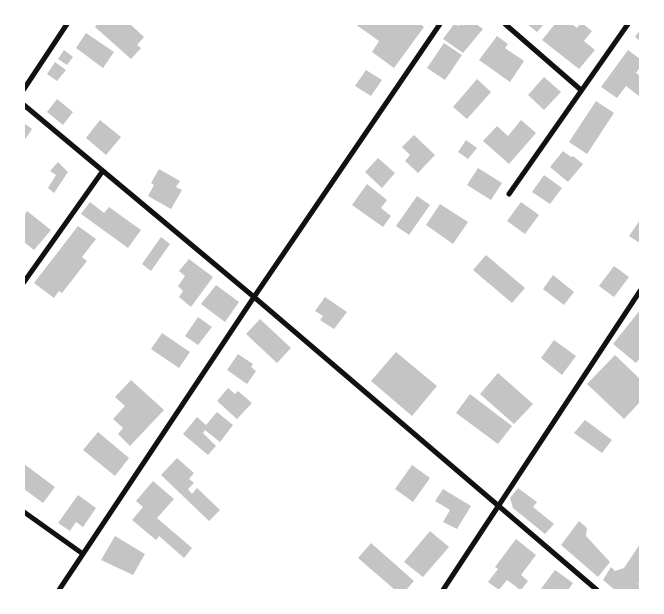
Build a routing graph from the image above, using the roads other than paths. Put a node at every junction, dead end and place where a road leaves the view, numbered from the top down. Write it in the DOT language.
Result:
graph roads {
  1 [pos="67,24"];
  2 [pos="440,24"];
  3 [pos="505,24"];
  4 [pos="628,24"];
  5 [pos="24,89"];
  6 [pos="581,90"];
  7 [pos="24,106"];
  8 [pos="102,172"];
  9 [pos="510,194"];
  10 [pos="24,282"];
  11 [pos="640,291"];
  12 [pos="254,298"];
  13 [pos="499,507"];
  14 [pos="24,512"];
  15 [pos="83,554"];
  16 [pos="59,590"];
  17 [pos="443,590"];
  18 [pos="597,590"];
  1 -- 5 [label="street"];
  2 -- 12 [label="street"];
  3 -- 6 [label="street"];
  4 -- 6 [label="street"];
  6 -- 9 [label="street"];
  7 -- 8 [label="street"];
  8 -- 10 [label="street"];
  8 -- 12 [label="street"];
  11 -- 13 [label="street"];
  12 -- 13 [label="street"];
  12 -- 15 [label="street"];
  13 -- 17 [label="street"];
  13 -- 18 [label="street"];
  14 -- 15 [label="street"];
  15 -- 16 [label="street"];
}
